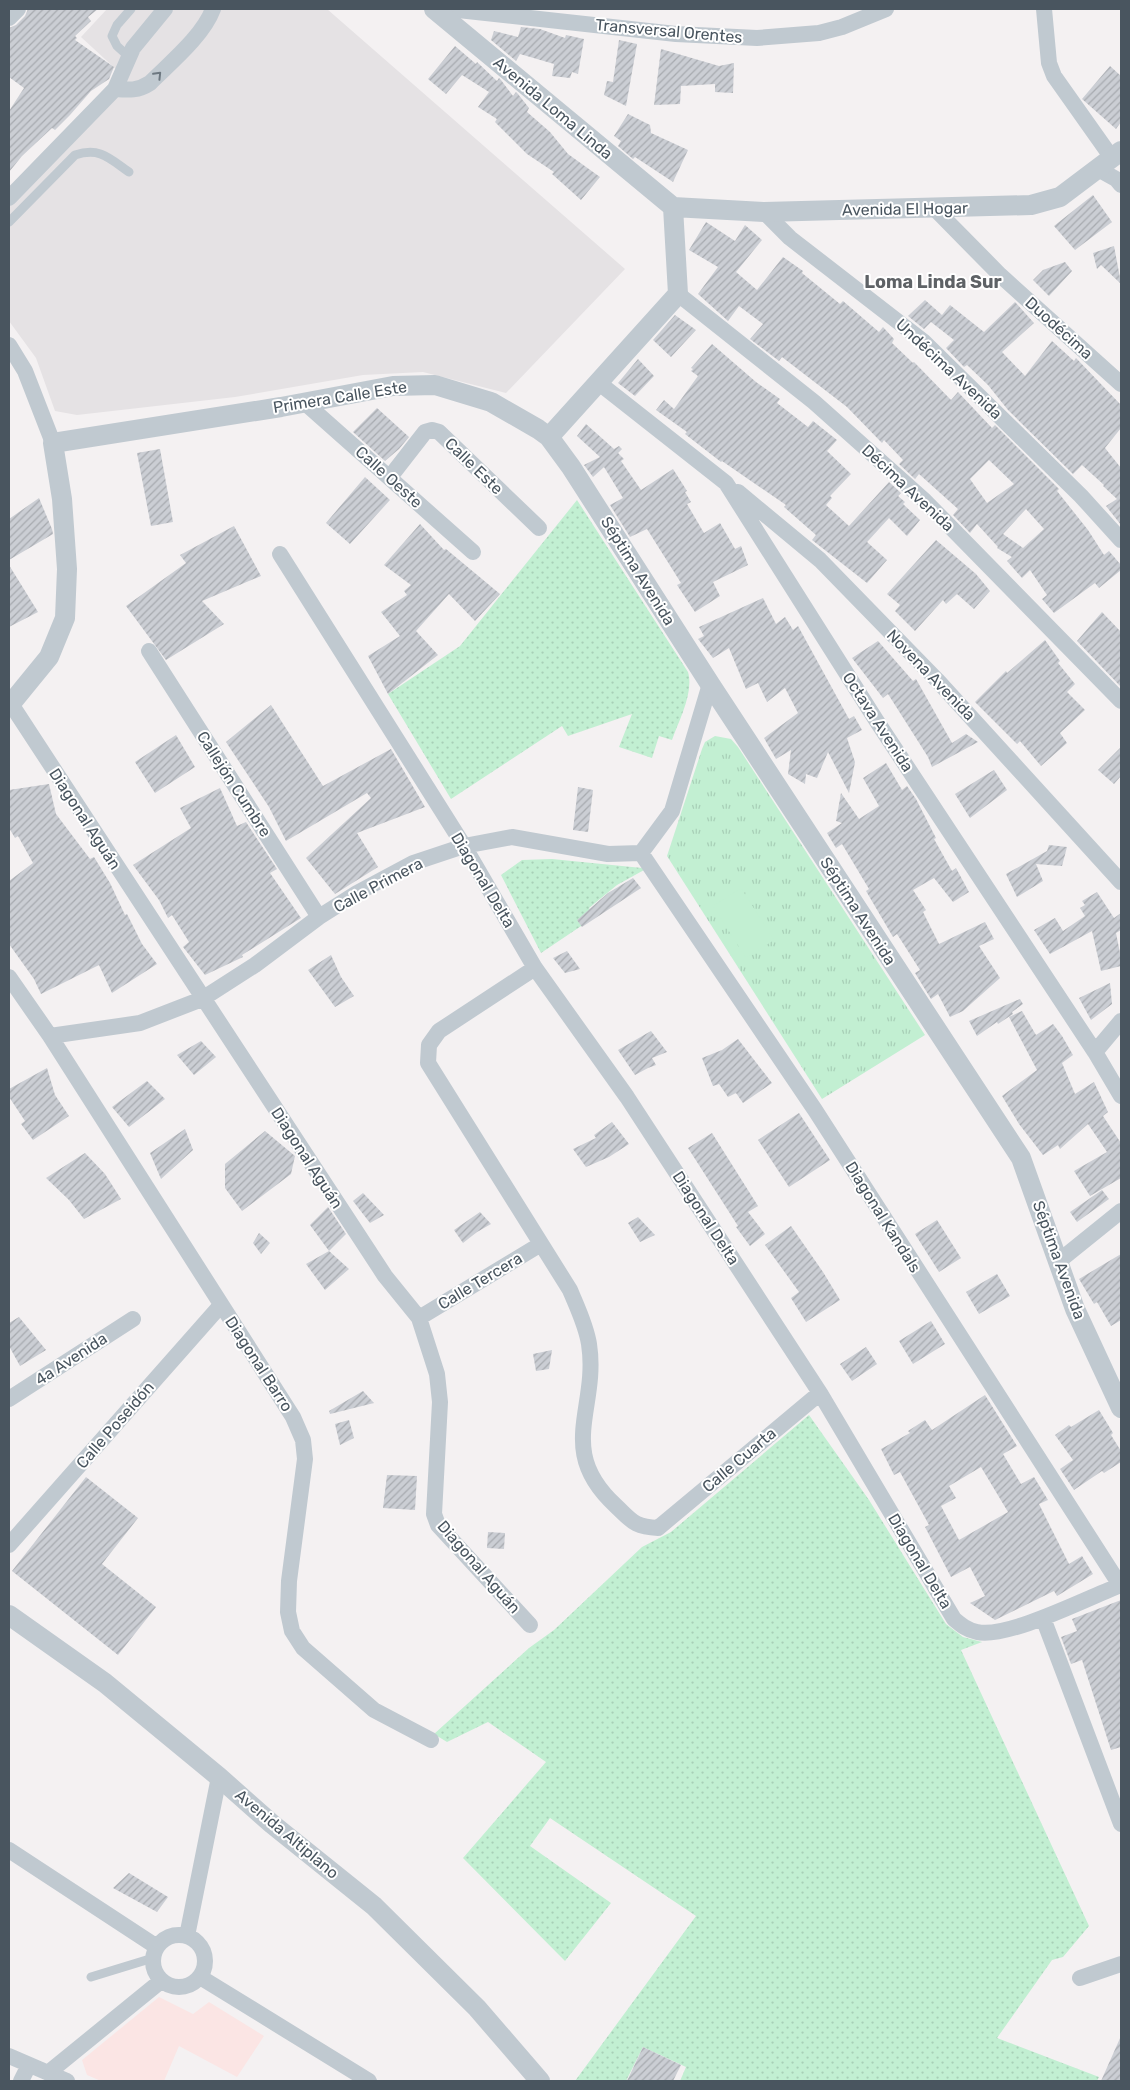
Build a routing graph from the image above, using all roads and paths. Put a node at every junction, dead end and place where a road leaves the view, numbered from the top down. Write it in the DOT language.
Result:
graph roads {
  1 [pos="18,9"];
  2 [pos="130,9"];
  3 [pos="165,9"];
  4 [pos="213,9"];
  5 [pos="434,9"];
  6 [pos="449,9"];
  7 [pos="886,9"];
  8 [pos="1044,9"];
  9 [pos="9,18"];
  10 [pos="128,56"];
  11 [pos="115,89"];
  12 [pos="1111,159"];
  13 [pos="129,172"];
  14 [pos="1121,185"];
  15 [pos="9,198"];
  16 [pos="673,208"];
  17 [pos="934,208"];
  18 [pos="764,212"];
  19 [pos="9,222"];
  20 [pos="678,294"];
  21 [pos="9,344"];
  22 [pos="598,383"];
  23 [pos="1121,384"];
  24 [pos="304,402"];
  25 [pos="549,437"];
  26 [pos="53,443"];
  27 [pos="390,477"];
  28 [pos="726,482"];
  29 [pos="539,528"];
  30 [pos="1121,540"];
  31 [pos="473,552"];
  32 [pos="280,554"];
  33 [pos="149,651"];
  34 [pos="710,684"];
  35 [pos="1121,702"];
  36 [pos="10,705"];
  37 [pos="464,846"];
  38 [pos="641,853"];
  39 [pos="1121,882"];
  40 [pos="319,917"];
  41 [pos="535,968"];
  42 [pos="9,977"];
  43 [pos="202,1000"];
  44 [pos="1121,1021"];
  45 [pos="50,1036"];
  46 [pos="1094,1052"];
  47 [pos="1121,1096"];
  48 [pos="1121,1211"];
  49 [pos="541,1244"];
  50 [pos="1059,1262"];
  51 [pos="221,1305"];
  52 [pos="419,1318"];
  53 [pos="132,1319"];
  54 [pos="820,1392"];
  55 [pos="9,1399"];
  56 [pos="1121,1408"];
  57 [pos="9,1545"];
  58 [pos="1121,1585"];
  59 [pos="9,1615"];
  60 [pos="1042,1618"];
  61 [pos="530,1625"];
  62 [pos="431,1740"];
  63 [pos="219,1777"];
  64 [pos="1121,1824"];
  65 [pos="9,1850"];
  66 [pos="187,1936"];
  67 [pos="155,1953"];
  68 [pos="1121,1964"];
  69 [pos="91,1976"];
  70 [pos="200,1977"];
  71 [pos="1080,1978"];
  72 [pos="161,1981"];
  73 [pos="9,2056"];
  74 [pos="30,2066"];
  75 [pos="48,2074"];
  76 [pos="21,2081"];
  77 [pos="67,2081"];
  78 [pos="370,2081"];
  79 [pos="540,2081"];
  1 -- 9 [label="street"];
  2 -- 10 [label="lane"];
  3 -- 10 [label="street"];
  11 -- 4 [label="street, one-way"];
  5 -- 16 [label="street, Avenida Loma Linda"];
  6 -- 7 [label="street, Transversal Orentes"];
  8 -- 12 [label="street"];
  10 -- 11 [label="street"];
  11 -- 15 [label="street"];
  12 -- 14 [label="street"];
  12 -- 17 [label="street, Avenida El Hogar"];
  13 -- 19 [label="lane"];
  16 -- 18 [label="street, Avenida El Hogar"];
  16 -- 20 [label="street"];
  17 -- 18 [label="street, Avenida El Hogar"];
  17 -- 23 [label="street, Duodécima"];
  18 -- 30 [label="street, Undécima Avenida"];
  20 -- 22 [label="street"];
  20 -- 35 [label="street, Décima Avenida"];
  21 -- 26 [label="street"];
  22 -- 25 [label="street"];
  22 -- 28 [label="street, Octava Avenida"];
  24 -- 25 [label="street, Primera Calle Este"];
  24 -- 26 [label="street, Primera Calle Este"];
  24 -- 27 [label="street, Calle Oeste"];
  25 -- 34 [label="street, Séptima Avenida"];
  26 -- 36 [label="street"];
  27 -- 29 [label="street, Calle Este"];
  27 -- 31 [label="street, Calle Oeste"];
  28 -- 39 [label="street, Novena Avenida"];
  28 -- 46 [label="street, Octava Avenida"];
  32 -- 37 [label="street, Diagonal Delta"];
  33 -- 40 [label="street, Callejón Cumbre"];
  34 -- 38 [label="street"];
  34 -- 50 [label="street, Séptima Avenida"];
  36 -- 43 [label="street, Diagonal Aguán"];
  37 -- 38 [label="street, Calle Primera"];
  37 -- 40 [label="street, Calle Primera"];
  37 -- 41 [label="street, Diagonal Delta"];
  38 -- 58 [label="street, Diagonal Kandals"];
  40 -- 43 [label="street, Calle Primera"];
  41 -- 49 [label="street"];
  41 -- 54 [label="street, Diagonal Delta"];
  42 -- 45 [label="street, Diagonal Barro"];
  43 -- 45 [label="street, Calle Primera"];
  43 -- 52 [label="street, Diagonal Aguán"];
  44 -- 46 [label="street"];
  45 -- 51 [label="street, Diagonal Barro"];
  46 -- 47 [label="street, Octava Avenida"];
  48 -- 50 [label="street"];
  49 -- 52 [label="street, Calle Tercera"];
  49 -- 54 [label="street, Calle Cuarta"];
  50 -- 56 [label="street, Séptima Avenida"];
  51 -- 57 [label="street, Calle Poseidón"];
  51 -- 62 [label="street, Diagonal Barro"];
  52 -- 61 [label="street, Diagonal Aguán"];
  53 -- 55 [label="street, 4a Avenida"];
  54 -- 60 [label="street, Diagonal Delta"];
  58 -- 60 [label="street, Diagonal Delta"];
  59 -- 63 [label="street, Avenida Altiplano"];
  60 -- 64 [label="street"];
  63 -- 66 [label="street"];
  63 -- 79 [label="street, Avenida Altiplano"];
  65 -- 67 [label="street"];
  66 -- 67 [label="street"];
  66 -- 70 [label="street"];
  67 -- 69 [label="lane"];
  67 -- 72 [label="street"];
  68 -- 71 [label="street"];
  70 -- 72 [label="street"];
  70 -- 78 [label="street"];
  72 -- 75 [label="street"];
  73 -- 74 [label="street"];
  74 -- 75 [label="street"];
  74 -- 76 [label="street"];
  75 -- 77 [label="street"];
}
